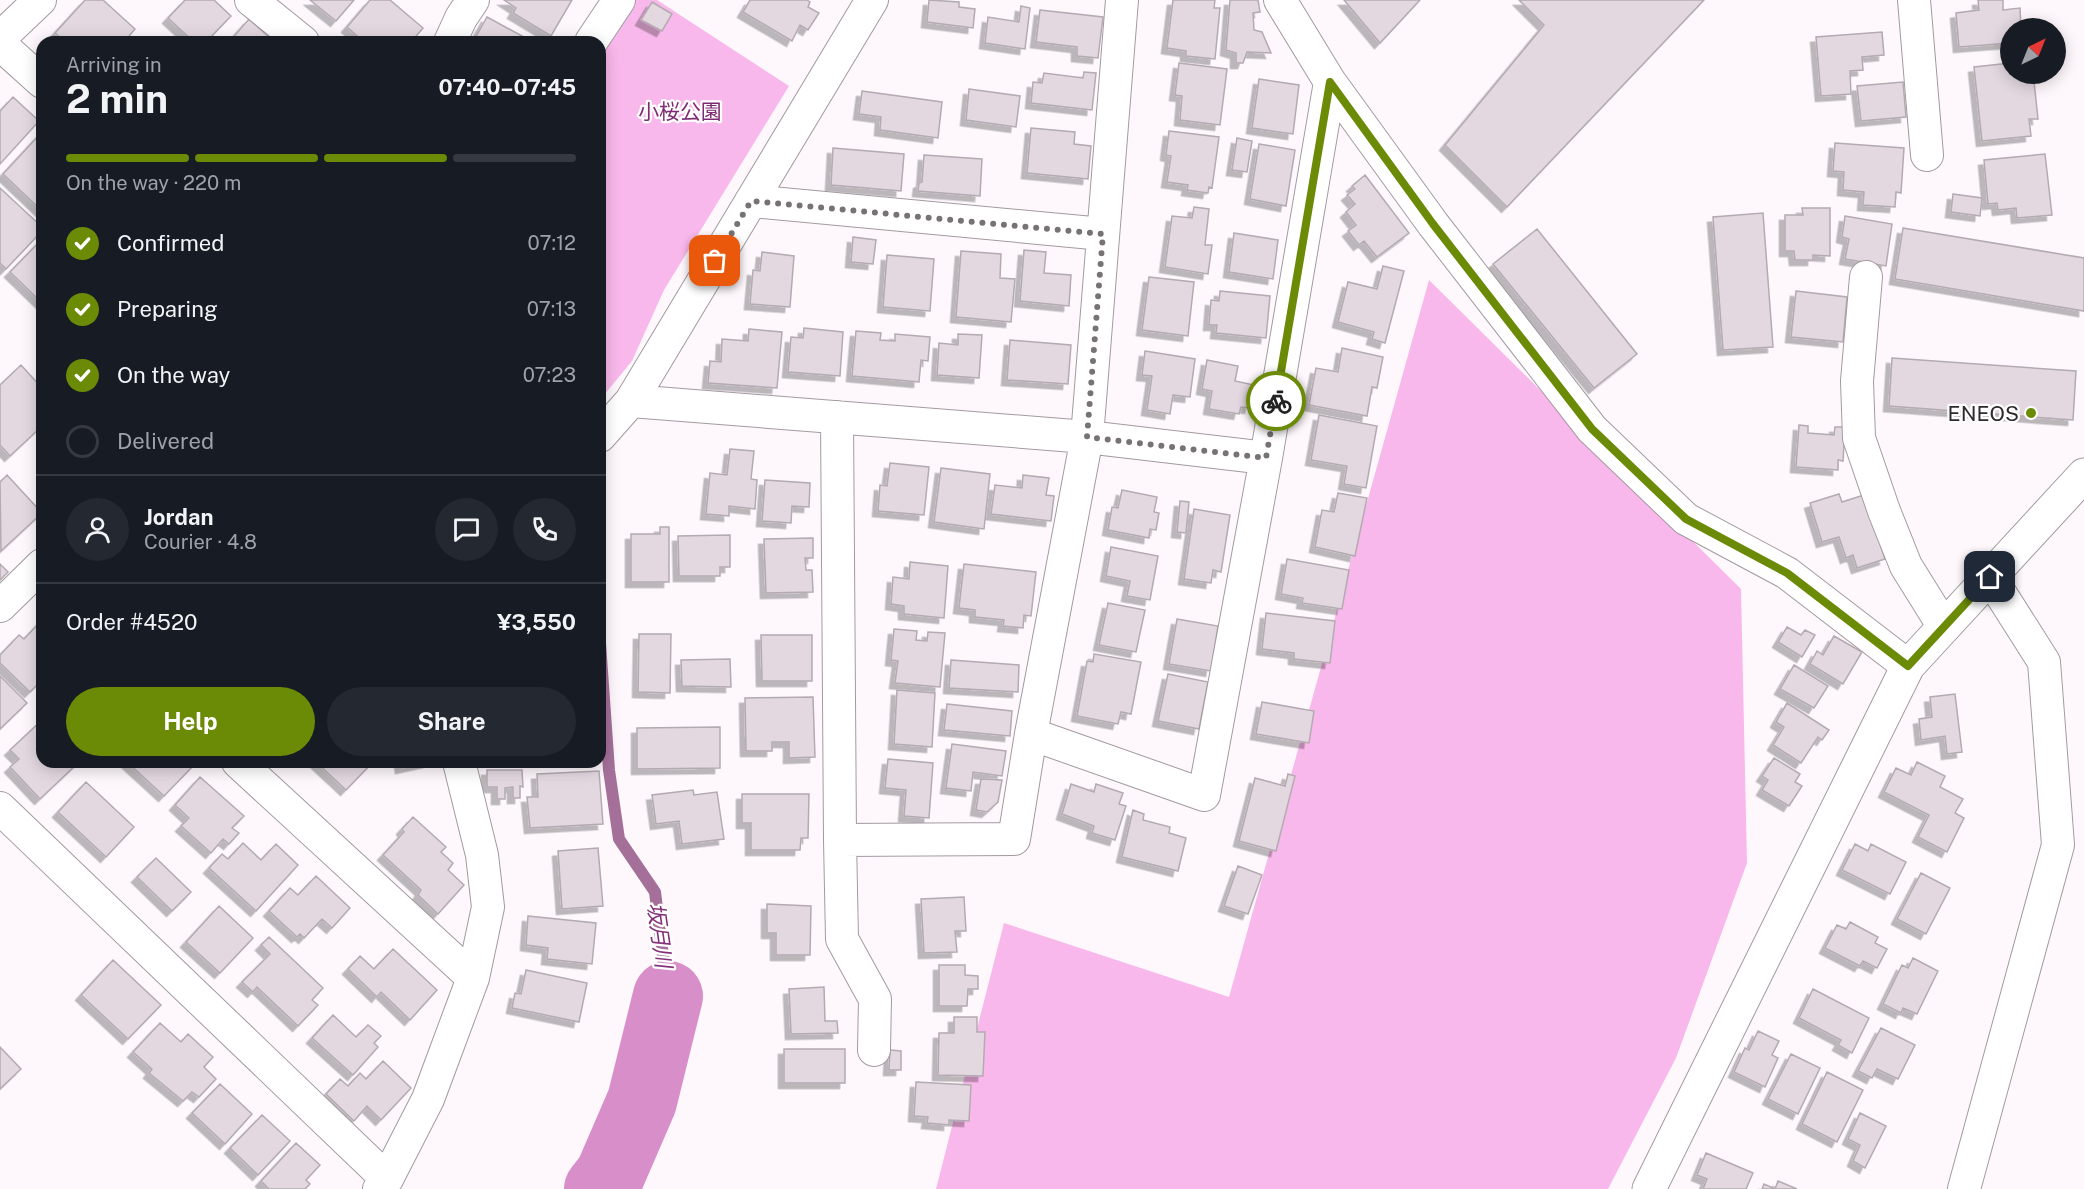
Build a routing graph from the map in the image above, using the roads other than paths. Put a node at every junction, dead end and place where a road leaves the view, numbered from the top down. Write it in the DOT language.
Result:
graph roads {
  1 [pos="40,0"];
  2 [pos="251,0"];
  3 [pos="473,0"];
  4 [pos="619,0"];
  5 [pos="872,0"];
  6 [pos="1122,0"];
  7 [pos="1280,0"];
  8 [pos="1914,0"];
  9 [pos="296,36"];
  10 [pos="453,36"];
  11 [pos="595,36"];
  12 [pos="0,38"];
  13 [pos="0,44"];
  14 [pos="36,77"];
  15 [pos="1330,82"];
  16 [pos="1927,155"];
  17 [pos="751,201"];
  18 [pos="1103,234"];
  19 [pos="1866,277"];
  20 [pos="631,401"];
  21 [pos="837,417"];
  22 [pos="606,429"];
  23 [pos="1087,437"];
  24 [pos="1266,458"];
  25 [pos="2084,475"];
  26 [pos="36,576"];
  27 [pos="1990,577"];
  28 [pos="0,606"];
  29 [pos="1944,627"];
  30 [pos="1908,666"];
  31 [pos="1031,734"];
  32 [pos="245,768"];
  33 [pos="460,768"];
  34 [pos="0,808"];
  35 [pos="840,840"];
  36 [pos="473,978"];
  37 [pos="874,1050"];
  38 [pos="383,1184"];
  39 [pos="1649,1189"];
  40 [pos="1964,1189"];
  1 -- 12 [label="street"];
  2 -- 9 [label="street"];
  3 -- 10 [label="street"];
  4 -- 11 [label="street"];
  5 -- 17 [label="street"];
  6 -- 18 [label="street"];
  7 -- 15 [label="street"];
  8 -- 16 [label="street"];
  13 -- 14 [label="street"];
  15 -- 24 [label="street"];
  15 -- 30 [label="street"];
  17 -- 18 [label="street"];
  17 -- 20 [label="street"];
  18 -- 23 [label="street"];
  19 -- 29 [label="street"];
  20 -- 21 [label="street"];
  20 -- 22 [label="street"];
  21 -- 23 [label="street"];
  21 -- 35 [label="street"];
  23 -- 24 [label="street"];
  23 -- 31 [label="street"];
  24 -- 31 [label="street"];
  25 -- 27 [label="street"];
  26 -- 28 [label="street"];
  27 -- 29 [label="street"];
  27 -- 40 [label="street"];
  29 -- 30 [label="street"];
  30 -- 39 [label="street"];
  31 -- 35 [label="street"];
  32 -- 36 [label="street"];
  33 -- 36 [label="street"];
  34 -- 38 [label="street"];
  35 -- 37 [label="street"];
  36 -- 38 [label="street"];
}
